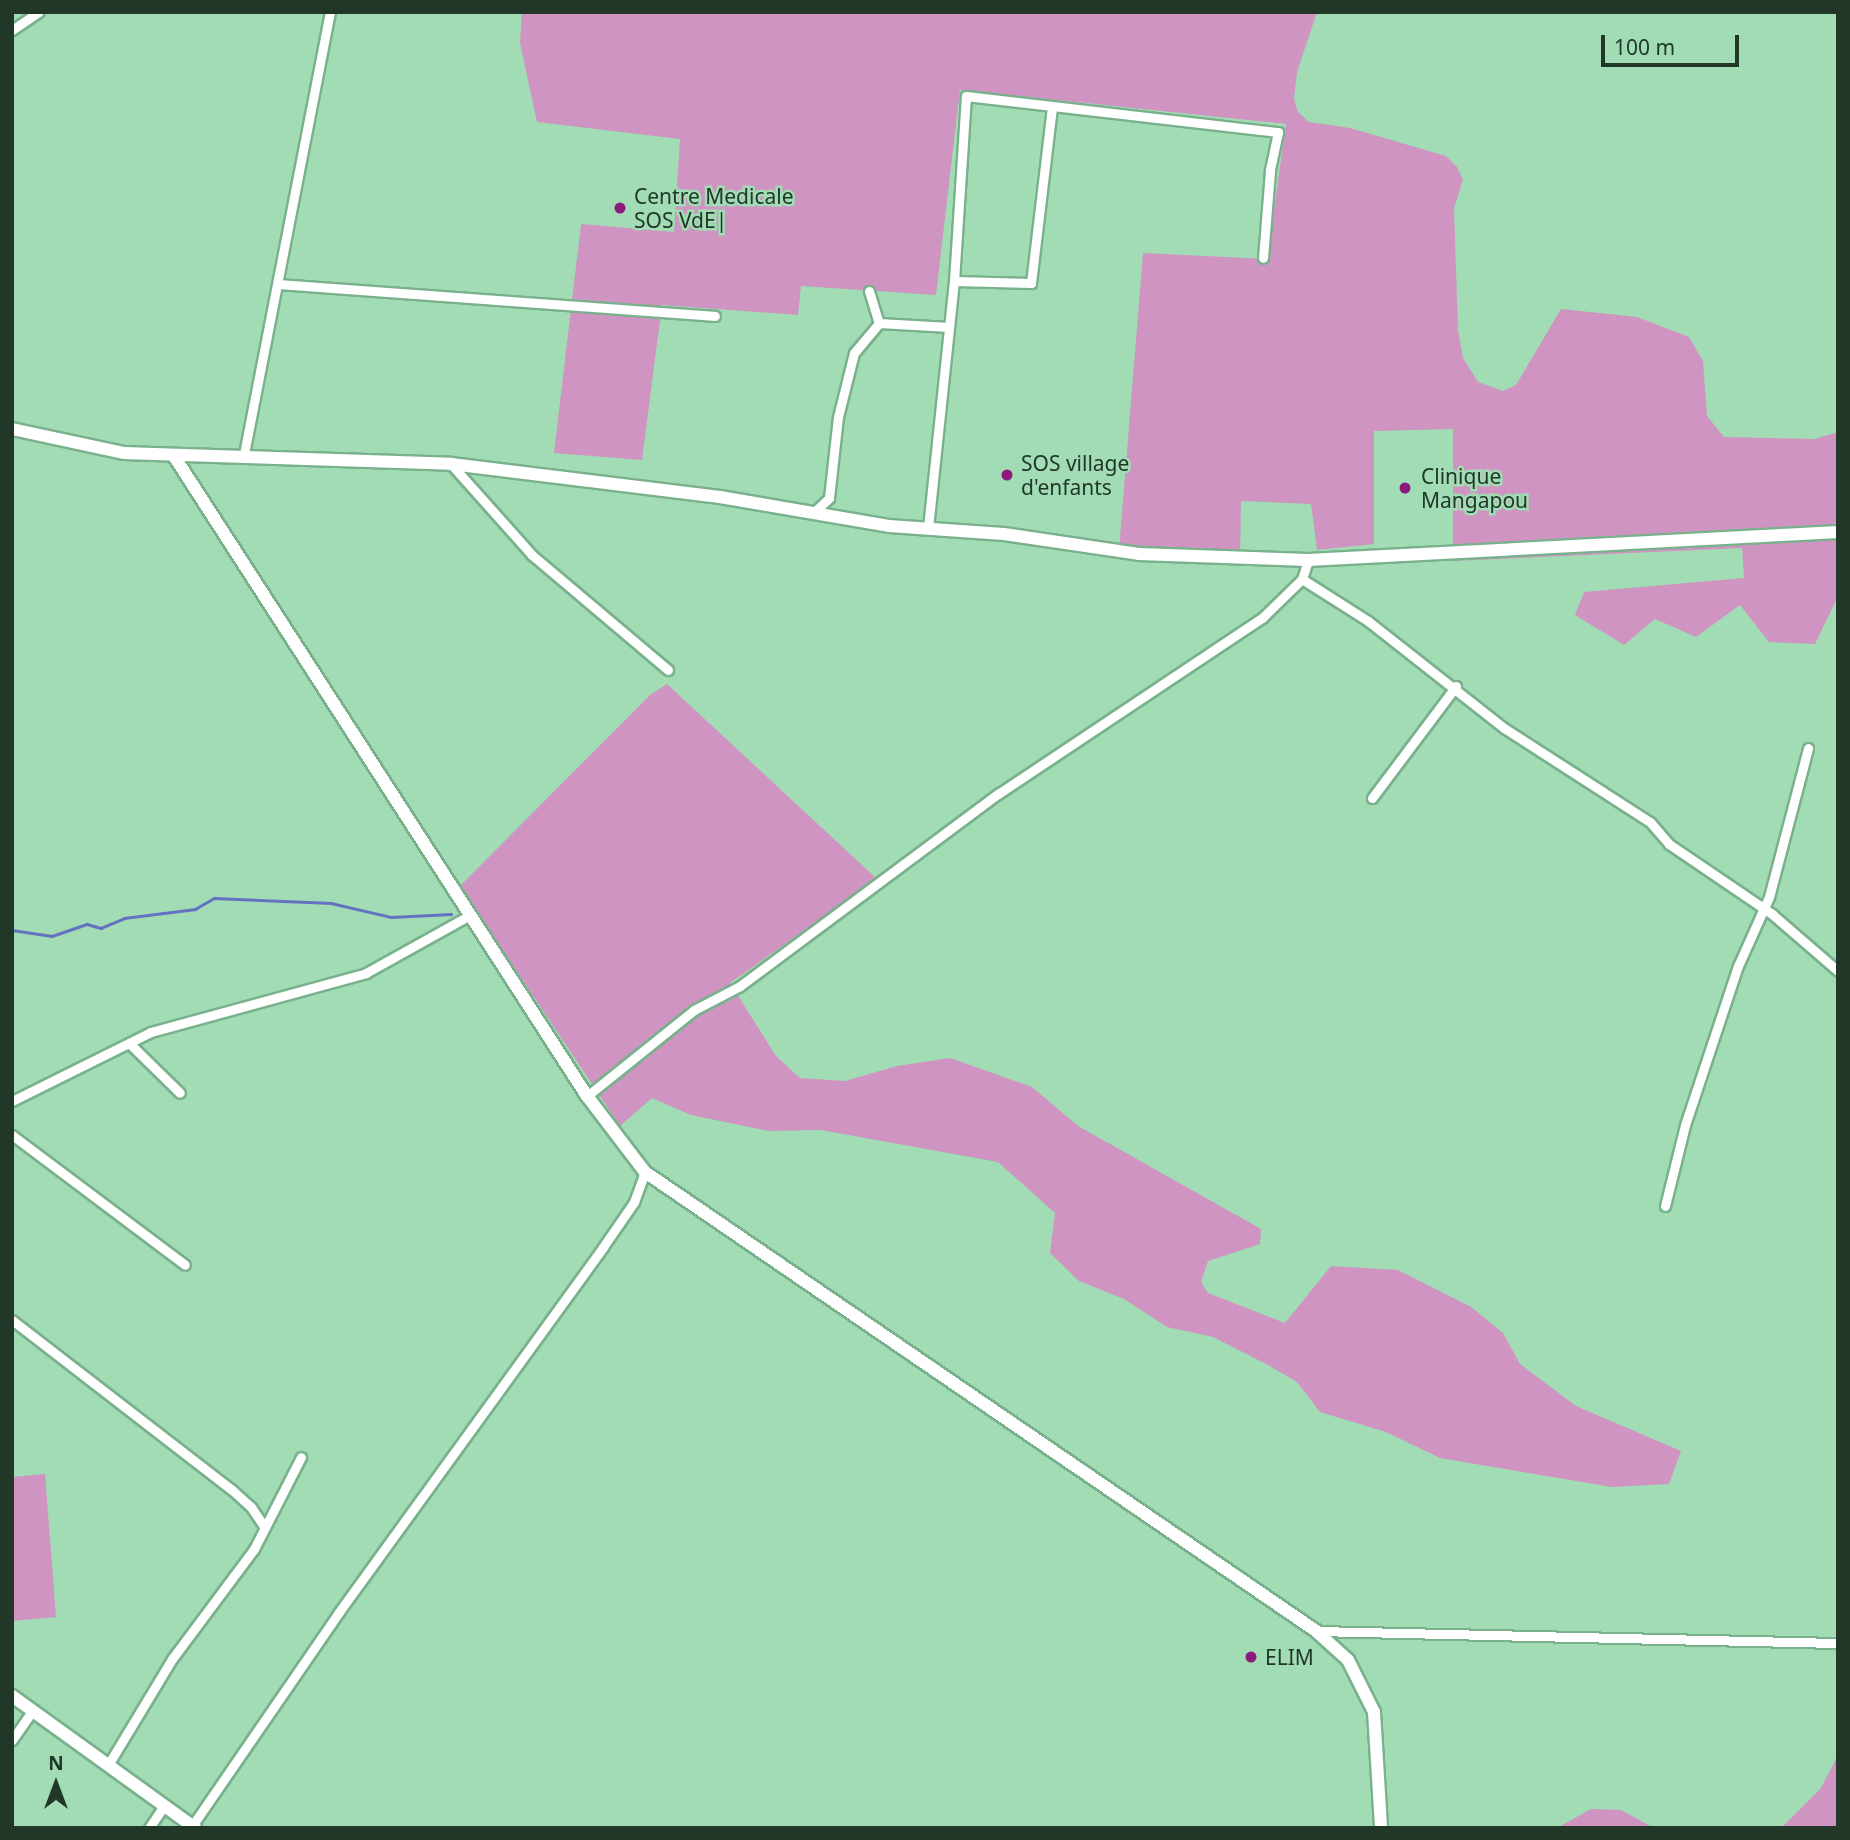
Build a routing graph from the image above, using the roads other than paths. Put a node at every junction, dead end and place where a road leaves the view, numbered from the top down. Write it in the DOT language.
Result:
graph roads {
  1 [pos="39,12"];
  2 [pos="330,12"];
  3 [pos="12,30"];
  4 [pos="1052,108"];
  5 [pos="1263,258"];
  6 [pos="954,281"];
  7 [pos="279,284"];
  8 [pos="869,291"];
  9 [pos="715,316"];
  10 [pos="879,323"];
  11 [pos="949,327"];
  12 [pos="12,429"];
  13 [pos="244,454"];
  14 [pos="174,456"];
  15 [pos="451,464"];
  16 [pos="811,514"];
  17 [pos="928,528"];
  18 [pos="1838,532"];
  19 [pos="1308,560"];
  20 [pos="1302,579"];
  21 [pos="668,670"];
  22 [pos="1456,686"];
  23 [pos="1808,748"];
  24 [pos="1373,799"];
  25 [pos="1762,908"];
  26 [pos="470,915"];
  27 [pos="1838,971"];
  28 [pos="130,1042"];
  29 [pos="180,1093"];
  30 [pos="587,1096"];
  31 [pos="12,1101"];
  32 [pos="12,1135"];
  33 [pos="645,1172"];
  34 [pos="1665,1206"];
  35 [pos="185,1265"];
  36 [pos="12,1320"];
  37 [pos="301,1457"];
  38 [pos="263,1525"];
  39 [pos="1316,1631"];
  40 [pos="1838,1643"];
  41 [pos="12,1696"];
  42 [pos="32,1711"];
  43 [pos="12,1740"];
  44 [pos="108,1765"];
  45 [pos="164,1806"];
  46 [pos="193,1827"];
  47 [pos="149,1828"];
  48 [pos="1381,1828"];
  1 -- 3 [label="street"];
  2 -- 7 [label="street"];
  4 -- 5 [label="street"];
  4 -- 6 [label="street"];
  4 -- 6 [label="street"];
  6 -- 11 [label="street"];
  7 -- 9 [label="street"];
  7 -- 13 [label="street"];
  8 -- 10 [label="street"];
  10 -- 11 [label="street"];
  10 -- 16 [label="street"];
  11 -- 17 [label="street"];
  12 -- 14 [label="main road"];
  13 -- 14 [label="main road"];
  13 -- 15 [label="main road"];
  14 -- 26 [label="main road"];
  15 -- 16 [label="main road"];
  15 -- 21 [label="street"];
  16 -- 17 [label="main road"];
  17 -- 19 [label="main road"];
  18 -- 19 [label="main road"];
  19 -- 20 [label="street"];
  20 -- 22 [label="street"];
  20 -- 30 [label="street"];
  22 -- 24 [label="street"];
  22 -- 25 [label="street"];
  23 -- 25 [label="street"];
  25 -- 27 [label="street"];
  25 -- 34 [label="street"];
  26 -- 28 [label="street"];
  26 -- 30 [label="main road"];
  28 -- 29 [label="street"];
  28 -- 31 [label="street"];
  30 -- 33 [label="main road"];
  32 -- 35 [label="street"];
  33 -- 39 [label="main road"];
  33 -- 46 [label="street"];
  36 -- 38 [label="street"];
  37 -- 38 [label="street"];
  38 -- 44 [label="street"];
  39 -- 40 [label="street"];
  39 -- 48 [label="main road"];
  41 -- 42 [label="main road"];
  42 -- 43 [label="street"];
  42 -- 44 [label="main road"];
  44 -- 45 [label="main road"];
  45 -- 46 [label="main road"];
  45 -- 47 [label="street"];
}
